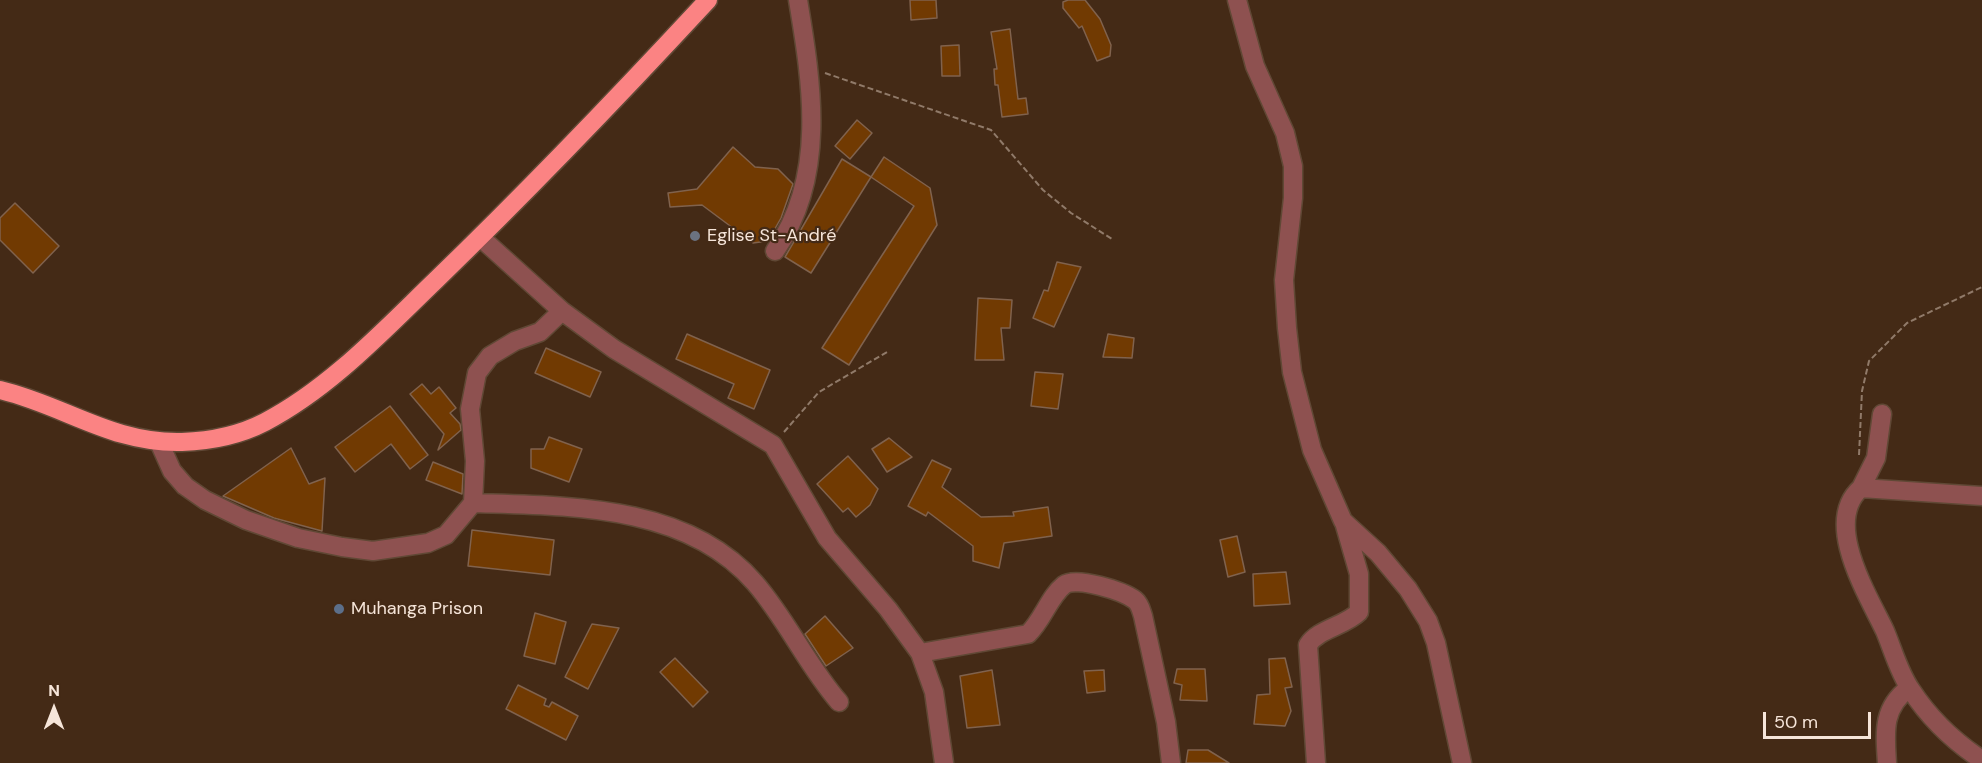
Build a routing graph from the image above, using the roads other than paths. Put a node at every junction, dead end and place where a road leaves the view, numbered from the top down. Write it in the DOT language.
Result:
graph roads {
  1 [pos="708,0"];
  2 [pos="798,0"];
  3 [pos="1237,0"];
  4 [pos="480,237"];
  5 [pos="775,251"];
  6 [pos="562,311"];
  7 [pos="2,388"];
  8 [pos="1882,414"];
  9 [pos="159,442"];
  10 [pos="1861,488"];
  11 [pos="1982,496"];
  12 [pos="473,503"];
  13 [pos="1343,521"];
  14 [pos="920,653"];
  15 [pos="1909,688"];
  16 [pos="839,702"];
  17 [pos="1982,760"];
  18 [pos="944,763"];
  19 [pos="1171,763"];
  20 [pos="1316,763"];
  21 [pos="1462,763"];
  22 [pos="1887,763"];
  1 -- 4 [label="highway"];
  2 -- 5 [label="street"];
  3 -- 13 [label="street"];
  4 -- 6 [label="street"];
  4 -- 9 [label="highway"];
  6 -- 12 [label="street"];
  6 -- 14 [label="street"];
  7 -- 9 [label="highway"];
  8 -- 10 [label="street"];
  9 -- 12 [label="street"];
  10 -- 11 [label="street"];
  10 -- 15 [label="street"];
  12 -- 16 [label="street"];
  13 -- 20 [label="street"];
  13 -- 21 [label="street"];
  14 -- 18 [label="street"];
  14 -- 19 [label="street"];
  15 -- 17 [label="street"];
  15 -- 22 [label="street"];
}
